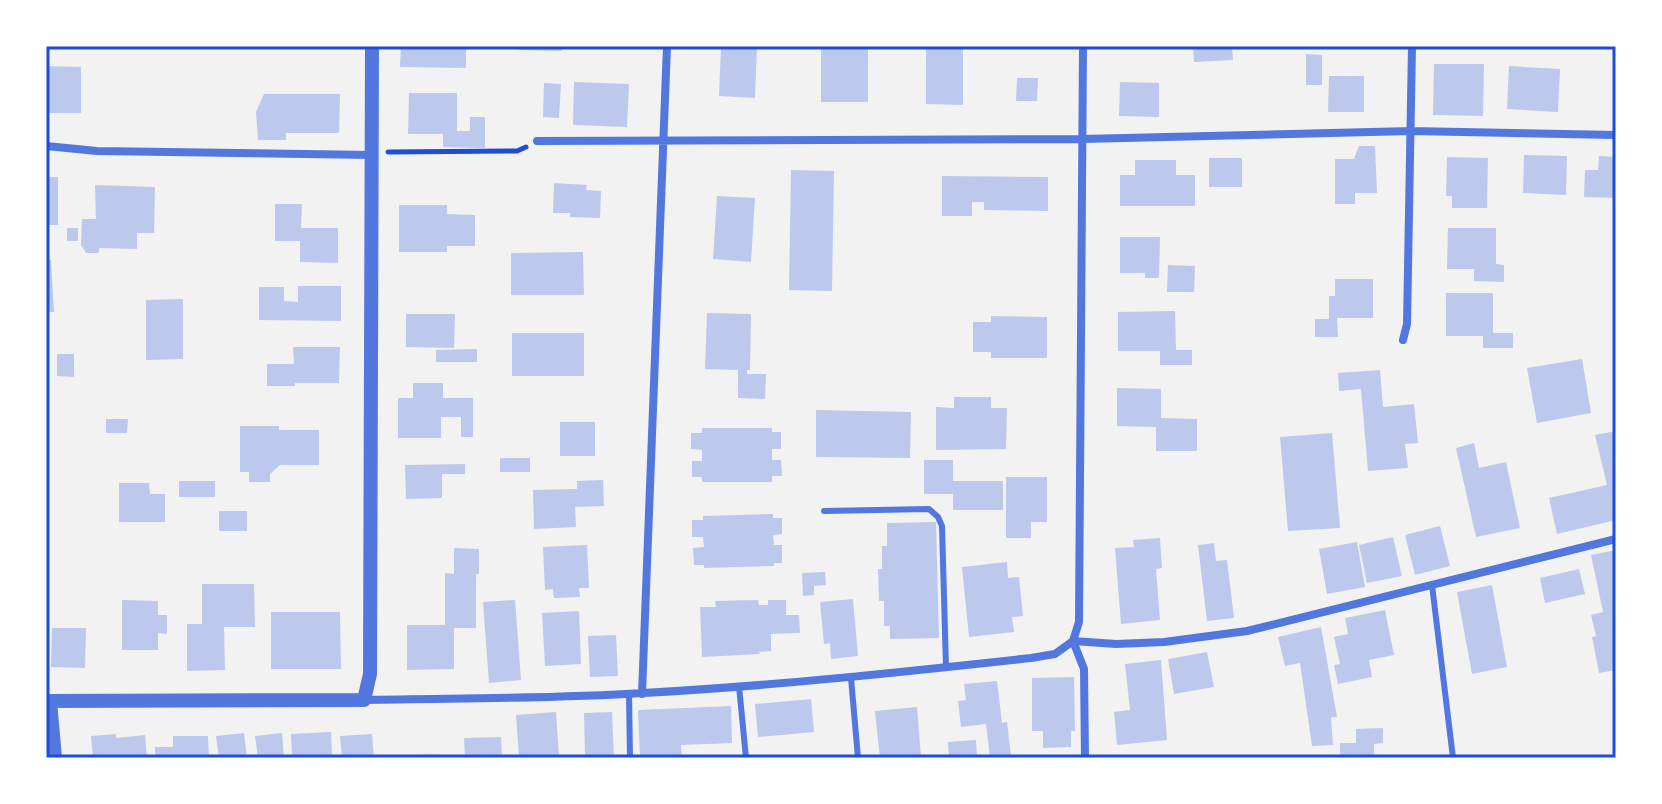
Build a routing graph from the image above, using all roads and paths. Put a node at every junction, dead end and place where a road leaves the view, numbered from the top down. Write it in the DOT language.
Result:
graph roads {
  1 [pos="372,46"];
  2 [pos="667,46"];
  3 [pos="1083,46"];
  4 [pos="1412,46"];
  5 [pos="1411,131"];
  6 [pos="1616,135"];
  7 [pos="1082,139"];
  8 [pos="537,141"];
  9 [pos="662,141"];
  10 [pos="46,146"];
  11 [pos="372,153"];
  12 [pos="1403,340"];
  13 [pos="824,511"];
  14 [pos="1616,539"];
  15 [pos="1432,585"];
  16 [pos="1073,641"];
  17 [pos="946,667"];
  18 [pos="851,678"];
  19 [pos="739,686"];
  20 [pos="629,694"];
  21 [pos="642,694"];
  22 [pos="364,700"];
  23 [pos="48,701"];
  24 [pos="55,758"];
  25 [pos="630,758"];
  26 [pos="746,758"];
  27 [pos="858,758"];
  28 [pos="1085,758"];
  29 [pos="1453,758"];
  1 -- 11 [label="street"];
  2 -- 9 [label="street"];
  3 -- 7 [label="street"];
  4 -- 5 [label="street"];
  5 -- 6 [label="street"];
  5 -- 7 [label="street"];
  5 -- 12 [label="street"];
  7 -- 9 [label="street"];
  7 -- 16 [label="street"];
  8 -- 9 [label="street"];
  8 -- 11 [label="path"];
  9 -- 21 [label="street"];
  10 -- 11 [label="street"];
  11 -- 22 [label="street"];
  13 -- 17 [label="lane"];
  14 -- 15 [label="street"];
  15 -- 16 [label="street"];
  15 -- 29 [label="lane"];
  16 -- 17 [label="street"];
  16 -- 28 [label="street"];
  17 -- 18 [label="street"];
  18 -- 19 [label="street"];
  18 -- 27 [label="lane"];
  19 -- 21 [label="street"];
  19 -- 26 [label="lane"];
  20 -- 21 [label="street"];
  20 -- 22 [label="street"];
  20 -- 25 [label="lane"];
  22 -- 23 [label="street"];
  23 -- 24 [label="street"];
}
